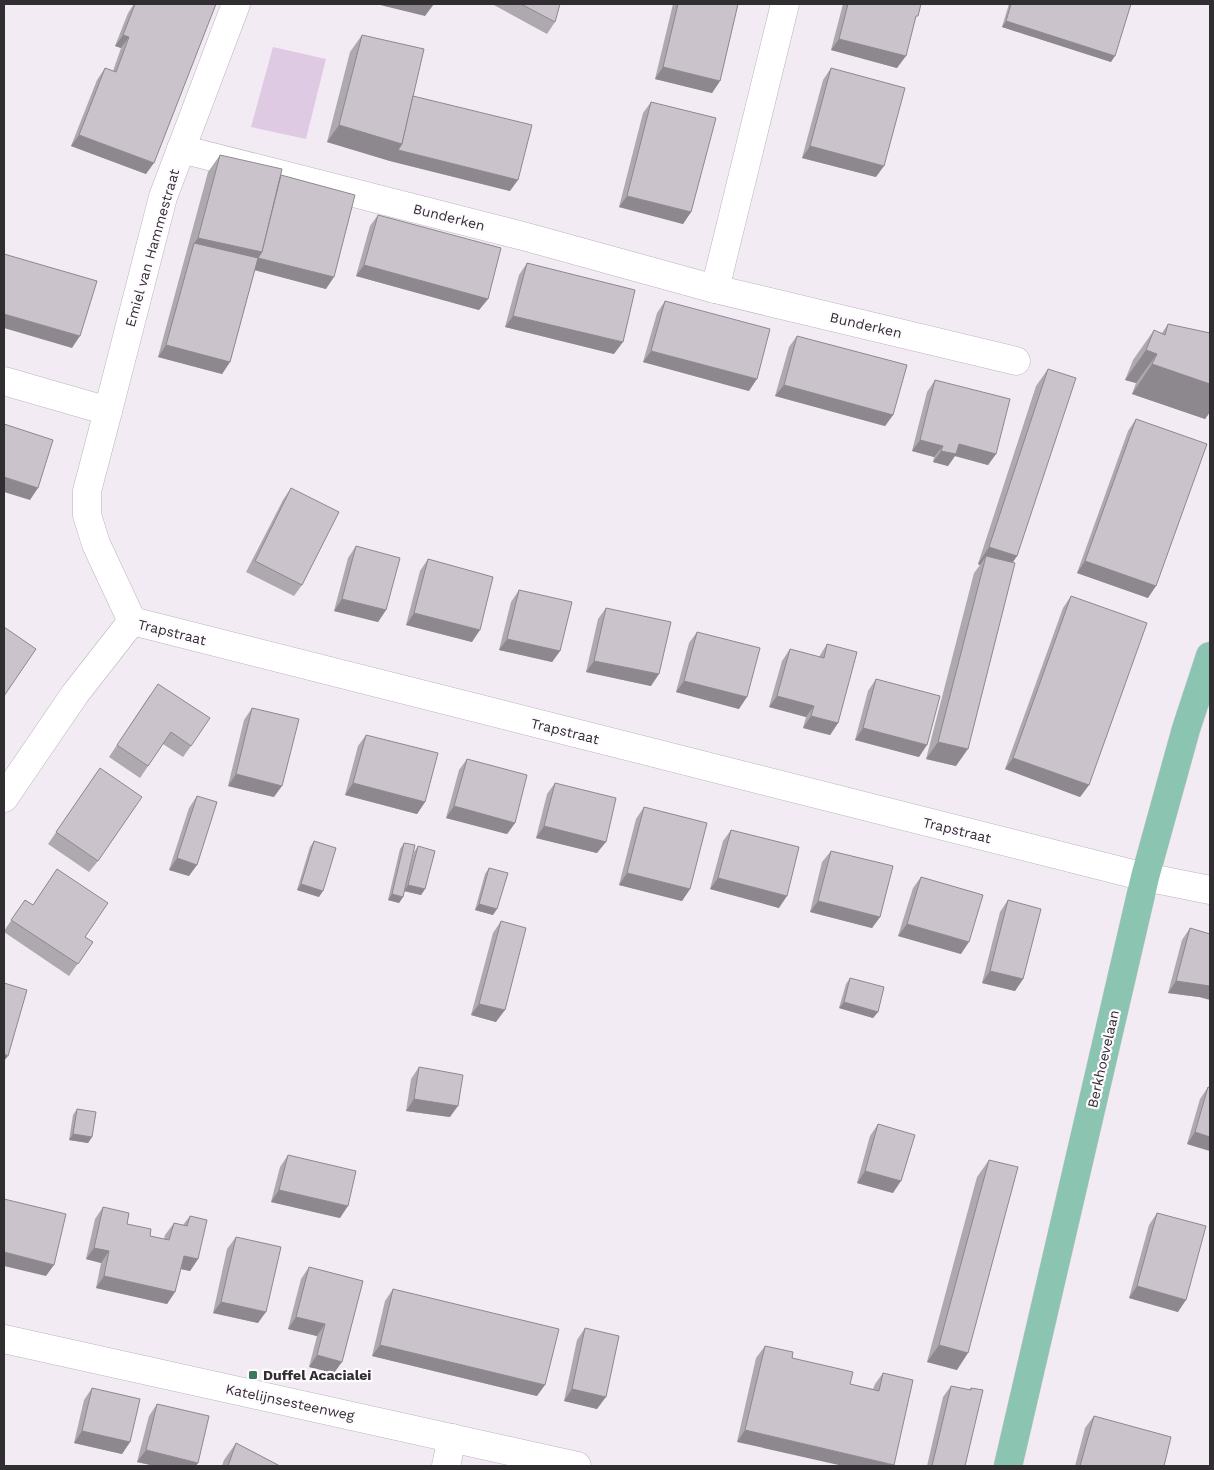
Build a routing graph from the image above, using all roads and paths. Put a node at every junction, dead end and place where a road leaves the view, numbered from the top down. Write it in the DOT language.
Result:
graph roads {
  1 [pos="236,4"];
  2 [pos="784,4"];
  3 [pos="181,149"];
  4 [pos="715,289"];
  5 [pos="1016,361"];
  6 [pos="4,381"];
  7 [pos="108,411"];
  8 [pos="132,621"];
  9 [pos="1210,656"];
  10 [pos="4,798"];
  11 [pos="1146,878"];
  12 [pos="1210,890"];
  13 [pos="4,1339"];
  14 [pos="452,1438"];
  15 [pos="446,1466"];
  16 [pos="577,1466"];
  17 [pos="1008,1466"];
  1 -- 3 [label="street, Emiel van Hammestraat"];
  2 -- 4 [label="street"];
  3 -- 4 [label="street, Bunderken"];
  3 -- 7 [label="street, Emiel van Hammestraat"];
  4 -- 5 [label="street, Bunderken"];
  6 -- 7 [label="street"];
  7 -- 8 [label="street, Emiel van Hammestraat"];
  8 -- 10 [label="street, Trapstraat"];
  8 -- 11 [label="street, Trapstraat"];
  9 -- 11 [label="main road, Berkhoevelaan"];
  11 -- 12 [label="street, Trapstraat"];
  11 -- 17 [label="main road, Berkhoevelaan"];
  13 -- 14 [label="street, Katelijnsesteenweg"];
  14 -- 15 [label="street"];
  14 -- 16 [label="street, Katelijnsesteenweg"];
}
